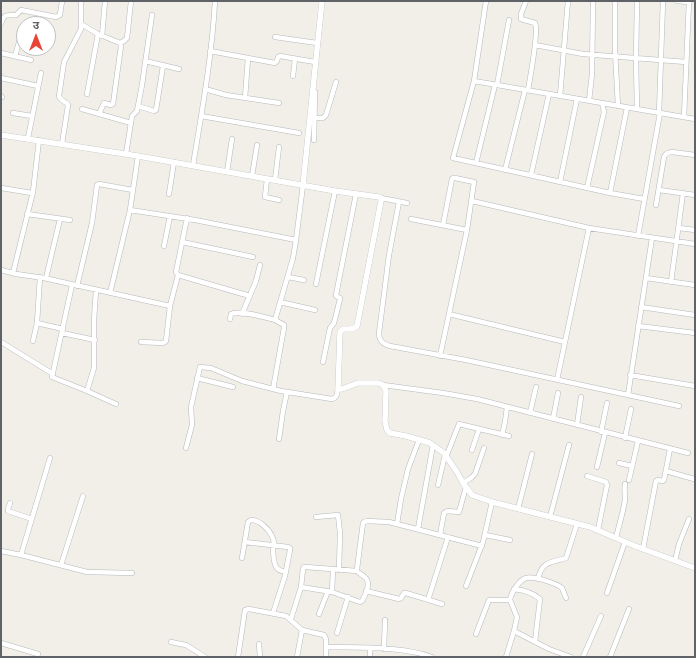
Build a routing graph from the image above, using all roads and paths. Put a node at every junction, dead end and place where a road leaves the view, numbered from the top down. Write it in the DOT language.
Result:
graph roads {
  1 [pos="62,1"];
  2 [pos="81,1"];
  3 [pos="105,1"];
  4 [pos="131,1"];
  5 [pos="215,1"];
  6 [pos="322,1"];
  7 [pos="486,1"];
  8 [pos="526,1"];
  9 [pos="568,1"];
  10 [pos="616,1"];
  11 [pos="637,1"];
  12 [pos="663,1"];
  13 [pos="677,1"];
  14 [pos="689,2"];
  15 [pos="593,3"];
  16 [pos="152,15"];
  17 [pos="510,20"];
  18 [pos="1,24"];
  19 [pos="81,24"];
  20 [pos="100,35"];
  21 [pos="275,37"];
  22 [pos="120,43"];
  23 [pos="318,43"];
  24 [pos="535,45"];
  25 [pos="564,50"];
  26 [pos="210,51"];
  27 [pos="1,53"];
  28 [pos="16,53"];
  29 [pos="592,55"];
  30 [pos="15,56"];
  31 [pos="616,57"];
  32 [pos="248,58"];
  33 [pos="636,58"];
  34 [pos="295,59"];
  35 [pos="31,60"];
  36 [pos="661,60"];
  37 [pos="145,61"];
  38 [pos="315,62"];
  39 [pos="686,62"];
  40 [pos="163,66"];
  41 [pos="179,69"];
  42 [pos="41,72"];
  43 [pos="293,76"];
  44 [pos="1,78"];
  45 [pos="474,81"];
  46 [pos="336,82"];
  47 [pos="496,85"];
  48 [pos="38,86"];
  49 [pos="205,89"];
  50 [pos="315,90"];
  51 [pos="526,90"];
  52 [pos="88,94"];
  53 [pos="549,94"];
  54 [pos="560,96"];
  55 [pos="245,98"];
  56 [pos="577,99"];
  57 [pos="589,101"];
  58 [pos="279,103"];
  59 [pos="602,103"];
  60 [pos="138,106"];
  61 [pos="618,106"];
  62 [pos="627,108"];
  63 [pos="82,109"];
  64 [pos="637,109"];
  65 [pos="13,113"];
  66 [pos="659,113"];
  67 [pos="99,114"];
  68 [pos="32,116"];
  69 [pos="201,116"];
  70 [pos="684,117"];
  71 [pos="314,118"];
  72 [pos="695,118"];
  73 [pos="131,123"];
  74 [pos="299,133"];
  75 [pos="1,135"];
  76 [pos="28,138"];
  77 [pos="232,139"];
  78 [pos="39,140"];
  79 [pos="314,140"];
  80 [pos="62,144"];
  81 [pos="257,145"];
  82 [pos="279,147"];
  83 [pos="126,154"];
  84 [pos="695,155"];
  85 [pos="138,156"];
  86 [pos="174,162"];
  87 [pos="476,163"];
  88 [pos="193,165"];
  89 [pos="506,170"];
  90 [pos="227,172"];
  91 [pos="531,175"];
  92 [pos="252,176"];
  93 [pos="267,179"];
  94 [pos="275,180"];
  95 [pos="560,182"];
  96 [pos="303,185"];
  97 [pos="1,188"];
  98 [pos="587,188"];
  99 [pos="133,190"];
  100 [pos="659,190"];
  101 [pos="334,191"];
  102 [pos="32,193"];
  103 [pos="610,193"];
  104 [pos="683,193"];
  105 [pos="169,194"];
  106 [pos="356,194"];
  107 [pos="695,195"];
  108 [pos="381,198"];
  109 [pos="644,199"];
  110 [pos="278,200"];
  111 [pos="472,201"];
  112 [pos="400,202"];
  113 [pos="407,203"];
  114 [pos="656,205"];
  115 [pos="130,210"];
  116 [pos="27,214"];
  117 [pos="170,216"];
  118 [pos="188,218"];
  119 [pos="60,219"];
  120 [pos="411,219"];
  121 [pos="70,220"];
  122 [pos="443,226"];
  123 [pos="589,228"];
  124 [pos="679,228"];
  125 [pos="467,230"];
  126 [pos="695,230"];
  127 [pos="638,236"];
  128 [pos="652,238"];
  129 [pos="296,240"];
  130 [pos="182,242"];
  131 [pos="677,242"];
  132 [pos="695,244"];
  133 [pos="164,246"];
  134 [pos="253,257"];
  135 [pos="260,265"];
  136 [pos="1,270"];
  137 [pos="13,273"];
  138 [pos="178,275"];
  139 [pos="40,277"];
  140 [pos="288,277"];
  141 [pos="46,278"];
  142 [pos="646,278"];
  143 [pos="304,280"];
  144 [pos="671,282"];
  145 [pos="316,284"];
  146 [pos="74,285"];
  147 [pos="695,285"];
  148 [pos="96,290"];
  149 [pos="110,293"];
  150 [pos="250,296"];
  151 [pos="280,302"];
  152 [pos="170,306"];
  153 [pos="641,307"];
  154 [pos="315,310"];
  155 [pos="242,314"];
  156 [pos="449,314"];
  157 [pos="695,315"];
  158 [pos="230,319"];
  159 [pos="275,320"];
  160 [pos="37,323"];
  161 [pos="638,326"];
  162 [pos="63,331"];
  163 [pos="695,334"];
  164 [pos="95,340"];
  165 [pos="33,341"];
  166 [pos="1,342"];
  167 [pos="141,342"];
  168 [pos="564,342"];
  169 [pos="440,356"];
  170 [pos="323,362"];
  171 [pos="53,374"];
  172 [pos="630,375"];
  173 [pos="197,378"];
  174 [pos="557,380"];
  175 [pos="383,385"];
  176 [pos="695,386"];
  177 [pos="233,387"];
  178 [pos="536,388"];
  179 [pos="273,389"];
  180 [pos="338,389"];
  181 [pos="87,391"];
  182 [pos="288,392"];
  183 [pos="558,393"];
  184 [pos="628,395"];
  185 [pos="581,397"];
  186 [pos="607,403"];
  187 [pos="116,404"];
  188 [pos="679,406"];
  189 [pos="507,407"];
  190 [pos="631,409"];
  191 [pos="530,413"];
  192 [pos="553,419"];
  193 [pos="577,425"];
  194 [pos="479,429"];
  195 [pos="603,432"];
  196 [pos="502,435"];
  197 [pos="509,436"];
  198 [pos="625,438"];
  199 [pos="279,439"];
  200 [pos="419,440"];
  201 [pos="638,441"];
  202 [pos="433,445"];
  203 [pos="568,446"];
  204 [pos="186,448"];
  205 [pos="484,448"];
  206 [pos="670,449"];
  207 [pos="472,450"];
  208 [pos="688,453"];
  209 [pos="532,454"];
  210 [pos="446,456"];
  211 [pos="50,458"];
  212 [pos="619,463"];
  213 [pos="632,466"];
  214 [pos="597,467"];
  215 [pos="666,471"];
  216 [pos="587,476"];
  217 [pos="694,479"];
  218 [pos="629,480"];
  219 [pos="625,484"];
  220 [pos="438,485"];
  221 [pos="465,485"];
  222 [pos="83,496"];
  223 [pos="492,502"];
  224 [pos="10,503"];
  225 [pos="518,509"];
  226 [pos="316,517"];
  227 [pos="550,517"];
  228 [pos="32,519"];
  229 [pos="689,519"];
  230 [pos="397,524"];
  231 [pos="577,524"];
  232 [pos="418,529"];
  233 [pos="598,530"];
  234 [pos="485,534"];
  235 [pos="440,535"];
  236 [pos="448,537"];
  237 [pos="616,538"];
  238 [pos="510,540"];
  239 [pos="245,542"];
  240 [pos="625,542"];
  241 [pos="273,545"];
  242 [pos="482,546"];
  243 [pos="643,549"];
  244 [pos="1,551"];
  245 [pos="21,555"];
  246 [pos="242,558"];
  247 [pos="675,561"];
  248 [pos="60,565"];
  249 [pos="695,568"];
  250 [pos="333,569"];
  251 [pos="339,570"];
  252 [pos="357,571"];
  253 [pos="286,572"];
  254 [pos="132,573"];
  255 [pos="538,579"];
  256 [pos="466,586"];
  257 [pos="301,587"];
  258 [pos="514,589"];
  259 [pos="330,591"];
  260 [pos="366,591"];
  261 [pos="607,593"];
  262 [pos="348,598"];
  263 [pos="566,598"];
  264 [pos="428,600"];
  265 [pos="510,600"];
  266 [pos="442,604"];
  267 [pos="629,609"];
  268 [pos="273,613"];
  269 [pos="319,614"];
  270 [pos="601,616"];
  271 [pos="291,620"];
  272 [pos="386,620"];
  273 [pos="302,630"];
  274 [pos="514,631"];
  275 [pos="337,632"];
  276 [pos="476,634"];
  277 [pos="171,642"];
  278 [pos="535,642"];
  279 [pos="1,643"];
  280 [pos="260,644"];
  281 [pos="326,647"];
  282 [pos="370,649"];
  283 [pos="384,649"];
  284 [pos="38,654"];
  285 [pos="205,657"];
  286 [pos="238,657"];
  287 [pos="260,657"];
  288 [pos="297,657"];
  289 [pos="326,657"];
  290 [pos="370,657"];
  291 [pos="432,657"];
  292 [pos="506,657"];
  293 [pos="571,657"];
  294 [pos="583,657"];
  295 [pos="610,657"];
  1 -- 18 [label="street"];
  2 -- 19 [label="street"];
  3 -- 20 [label="street"];
  4 -- 22 [label="street"];
  5 -- 26 [label="street"];
  6 -- 23 [label="street"];
  7 -- 45 [label="street"];
  8 -- 24 [label="street"];
  9 -- 25 [label="street"];
  10 -- 31 [label="street"];
  11 -- 33 [label="street"];
  12 -- 36 [label="street"];
  13 -- 14 [label="street"];
  14 -- 39 [label="street"];
  15 -- 29 [label="street"];
  16 -- 37 [label="street"];
  17 -- 47 [label="street"];
  19 -- 20 [label="street"];
  19 -- 80 [label="street"];
  20 -- 22 [label="street"];
  20 -- 52 [label="street"];
  21 -- 23 [label="street"];
  22 -- 67 [label="street"];
  23 -- 38 [label="street"];
  24 -- 25 [label="street"];
  24 -- 51 [label="street"];
  25 -- 29 [label="street"];
  25 -- 54 [label="street"];
  26 -- 32 [label="street"];
  26 -- 49 [label="street"];
  27 -- 30 [label="street"];
  28 -- 30 [label="street"];
  29 -- 31 [label="street"];
  29 -- 57 [label="street"];
  30 -- 35 [label="street"];
  31 -- 33 [label="street"];
  31 -- 61 [label="street"];
  32 -- 34 [label="street"];
  32 -- 55 [label="street"];
  33 -- 36 [label="street"];
  33 -- 64 [label="street"];
  34 -- 38 [label="street"];
  34 -- 43 [label="street"];
  36 -- 39 [label="street"];
  36 -- 66 [label="street"];
  37 -- 40 [label="street"];
  37 -- 60 [label="street"];
  38 -- 96 [label="street"];
  39 -- 70 [label="street"];
  40 -- 41 [label="street"];
  40 -- 60 [label="street"];
  42 -- 48 [label="street"];
  44 -- 48 [label="street"];
  45 -- 47 [label="street"];
  45 -- 87 [label="street"];
  46 -- 71 [label="street"];
  47 -- 51 [label="street"];
  47 -- 87 [label="street"];
  48 -- 68 [label="street"];
  49 -- 55 [label="street"];
  49 -- 69 [label="street"];
  50 -- 71 [label="street"];
  51 -- 53 [label="street"];
  51 -- 89 [label="street"];
  53 -- 54 [label="street"];
  53 -- 91 [label="street"];
  54 -- 56 [label="street"];
  55 -- 58 [label="street"];
  56 -- 57 [label="street"];
  56 -- 95 [label="street"];
  57 -- 59 [label="street"];
  59 -- 61 [label="street"];
  59 -- 98 [label="street"];
  60 -- 73 [label="street"];
  61 -- 62 [label="street"];
  62 -- 64 [label="street"];
  62 -- 103 [label="street"];
  63 -- 67 [label="street"];
  64 -- 66 [label="street"];
  65 -- 68 [label="street"];
  66 -- 70 [label="street"];
  66 -- 109 [label="street"];
  67 -- 73 [label="street"];
  68 -- 76 [label="street"];
  69 -- 74 [label="street"];
  69 -- 88 [label="street"];
  70 -- 72 [label="street"];
  71 -- 79 [label="street"];
  73 -- 83 [label="street"];
  75 -- 76 [label="street"];
  76 -- 78 [label="street"];
  77 -- 90 [label="street"];
  78 -- 80 [label="street"];
  78 -- 102 [label="street"];
  80 -- 83 [label="street"];
  81 -- 92 [label="street"];
  82 -- 94 [label="street"];
  83 -- 85 [label="street"];
  84 -- 100 [label="street"];
  85 -- 86 [label="street"];
  85 -- 99 [label="street"];
  86 -- 88 [label="street"];
  86 -- 105 [label="street"];
  87 -- 89 [label="street"];
  88 -- 90 [label="street"];
  89 -- 91 [label="street"];
  90 -- 92 [label="street"];
  91 -- 95 [label="street"];
  92 -- 93 [label="street"];
  93 -- 94 [label="street"];
  93 -- 110 [label="street"];
  94 -- 96 [label="street"];
  95 -- 98 [label="street"];
  96 -- 101 [label="street"];
  96 -- 129 [label="street"];
  97 -- 102 [label="street"];
  98 -- 103 [label="street"];
  99 -- 115 [label="street"];
  99 -- 146 [label="street"];
  100 -- 104 [label="street"];
  100 -- 114 [label="street"];
  101 -- 106 [label="street"];
  101 -- 145 [label="street"];
  102 -- 116 [label="street"];
  103 -- 109 [label="street"];
  104 -- 107 [label="street"];
  104 -- 124 [label="street"];
  106 -- 108 [label="street"];
  106 -- 170 [label="street"];
  108 -- 112 [label="street"];
  108 -- 180 [label="street"];
  109 -- 127 [label="street"];
  111 -- 122 [label="street"];
  111 -- 123 [label="street"];
  111 -- 125 [label="street"];
  112 -- 113 [label="street"];
  112 -- 169 [label="street"];
  115 -- 117 [label="street"];
  115 -- 149 [label="street"];
  116 -- 119 [label="street"];
  116 -- 137 [label="street"];
  117 -- 118 [label="street"];
  117 -- 133 [label="street"];
  118 -- 129 [label="street"];
  118 -- 130 [label="street"];
  119 -- 121 [label="street"];
  119 -- 141 [label="street"];
  120 -- 122 [label="street"];
  122 -- 125 [label="street"];
  123 -- 127 [label="street"];
  123 -- 168 [label="street"];
  124 -- 126 [label="street"];
  124 -- 131 [label="street"];
  125 -- 156 [label="street"];
  127 -- 128 [label="street"];
  128 -- 131 [label="street"];
  128 -- 142 [label="street"];
  129 -- 140 [label="street"];
  130 -- 134 [label="street"];
  130 -- 138 [label="street"];
  131 -- 132 [label="street"];
  131 -- 144 [label="street"];
  135 -- 150 [label="street"];
  136 -- 137 [label="street"];
  137 -- 139 [label="street"];
  138 -- 150 [label="street"];
  138 -- 152 [label="street"];
  139 -- 141 [label="street"];
  139 -- 160 [label="street"];
  140 -- 143 [label="street"];
  140 -- 151 [label="street"];
  141 -- 146 [label="street"];
  142 -- 144 [label="street"];
  142 -- 153 [label="street"];
  144 -- 147 [label="street"];
  146 -- 148 [label="street"];
  146 -- 162 [label="street"];
  148 -- 149 [label="street"];
  148 -- 164 [label="street"];
  149 -- 152 [label="street"];
  150 -- 155 [label="street"];
  151 -- 154 [label="street"];
  151 -- 159 [label="street"];
  152 -- 167 [label="street"];
  153 -- 157 [label="street"];
  153 -- 161 [label="street"];
  155 -- 158 [label="street"];
  155 -- 159 [label="street"];
  156 -- 168 [label="street"];
  156 -- 169 [label="street"];
  159 -- 179 [label="street"];
  160 -- 162 [label="street"];
  160 -- 165 [label="street"];
  161 -- 163 [label="street"];
  161 -- 172 [label="street"];
  162 -- 164 [label="street"];
  162 -- 171 [label="street"];
  164 -- 181 [label="street"];
  166 -- 171 [label="street"];
  168 -- 174 [label="street"];
  169 -- 174 [label="street"];
  171 -- 181 [label="street"];
  172 -- 176 [label="street"];
  172 -- 184 [label="street"];
  173 -- 177 [label="street"];
  173 -- 179 [label="street"];
  173 -- 204 [label="street"];
  174 -- 184 [label="street"];
  175 -- 180 [label="street"];
  175 -- 189 [label="street"];
  175 -- 200 [label="street"];
  178 -- 191 [label="street"];
  179 -- 182 [label="street"];
  180 -- 182 [label="street"];
  181 -- 187 [label="street"];
  182 -- 199 [label="street"];
  183 -- 192 [label="street"];
  184 -- 188 [label="street"];
  185 -- 193 [label="street"];
  186 -- 195 [label="street"];
  189 -- 191 [label="street"];
  189 -- 196 [label="street"];
  190 -- 198 [label="street"];
  191 -- 192 [label="street"];
  192 -- 193 [label="street"];
  193 -- 195 [label="street"];
  194 -- 196 [label="street"];
  194 -- 207 [label="street"];
  194 -- 210 [label="street"];
  195 -- 198 [label="street"];
  195 -- 214 [label="street"];
  196 -- 197 [label="street"];
  198 -- 201 [label="street"];
  200 -- 202 [label="street"];
  200 -- 230 [label="street"];
  201 -- 206 [label="street"];
  201 -- 213 [label="street"];
  202 -- 210 [label="street"];
  202 -- 232 [label="street"];
  203 -- 227 [label="street"];
  205 -- 221 [label="street"];
  206 -- 208 [label="street"];
  206 -- 215 [label="street"];
  209 -- 225 [label="street"];
  210 -- 220 [label="street"];
  210 -- 221 [label="street"];
  211 -- 228 [label="street"];
  212 -- 213 [label="street"];
  213 -- 218 [label="street"];
  215 -- 217 [label="street"];
  215 -- 243 [label="street"];
  216 -- 233 [label="street"];
  219 -- 237 [label="street"];
  221 -- 223 [label="street"];
  221 -- 235 [label="street"];
  222 -- 248 [label="street"];
  223 -- 225 [label="street"];
  223 -- 234 [label="street"];
  224 -- 228 [label="street"];
  225 -- 227 [label="street"];
  226 -- 251 [label="street"];
  227 -- 231 [label="street"];
  228 -- 245 [label="street"];
  229 -- 247 [label="street"];
  230 -- 232 [label="street"];
  230 -- 252 [label="street"];
  231 -- 233 [label="street"];
  231 -- 255 [label="street"];
  232 -- 235 [label="street"];
  233 -- 237 [label="street"];
  234 -- 238 [label="street"];
  234 -- 242 [label="street"];
  235 -- 236 [label="street"];
  236 -- 242 [label="street"];
  236 -- 264 [label="street"];
  237 -- 240 [label="street"];
  239 -- 241 [label="street"];
  239 -- 241 [label="street"];
  239 -- 246 [label="street"];
  240 -- 243 [label="street"];
  240 -- 261 [label="street"];
  241 -- 253 [label="street"];
  241 -- 253 [label="street"];
  242 -- 256 [label="street"];
  243 -- 247 [label="street"];
  244 -- 245 [label="street"];
  245 -- 248 [label="street"];
  247 -- 249 [label="street"];
  248 -- 254 [label="street"];
  250 -- 251 [label="street"];
  250 -- 257 [label="street"];
  250 -- 259 [label="street"];
  251 -- 252 [label="street"];
  252 -- 260 [label="street"];
  253 -- 268 [label="street"];
  255 -- 258 [label="street"];
  255 -- 263 [label="street"];
  257 -- 259 [label="street"];
  257 -- 271 [label="street"];
  258 -- 265 [label="street"];
  258 -- 278 [label="street"];
  259 -- 262 [label="street"];
  259 -- 269 [label="street"];
  260 -- 262 [label="street"];
  260 -- 264 [label="street"];
  262 -- 275 [label="street"];
  264 -- 266 [label="street"];
  265 -- 274 [label="street"];
  265 -- 276 [label="street"];
  267 -- 295 [label="street"];
  268 -- 271 [label="street"];
  268 -- 286 [label="street"];
  270 -- 294 [label="street"];
  271 -- 273 [label="street"];
  272 -- 283 [label="street"];
  273 -- 281 [label="street"];
  273 -- 288 [label="street"];
  274 -- 278 [label="street"];
  274 -- 292 [label="street"];
  277 -- 285 [label="street"];
  278 -- 293 [label="street"];
  279 -- 284 [label="street"];
  280 -- 287 [label="street"];
  281 -- 282 [label="street"];
  281 -- 289 [label="street"];
  282 -- 283 [label="street"];
  282 -- 290 [label="street"];
  283 -- 291 [label="street"];
}
